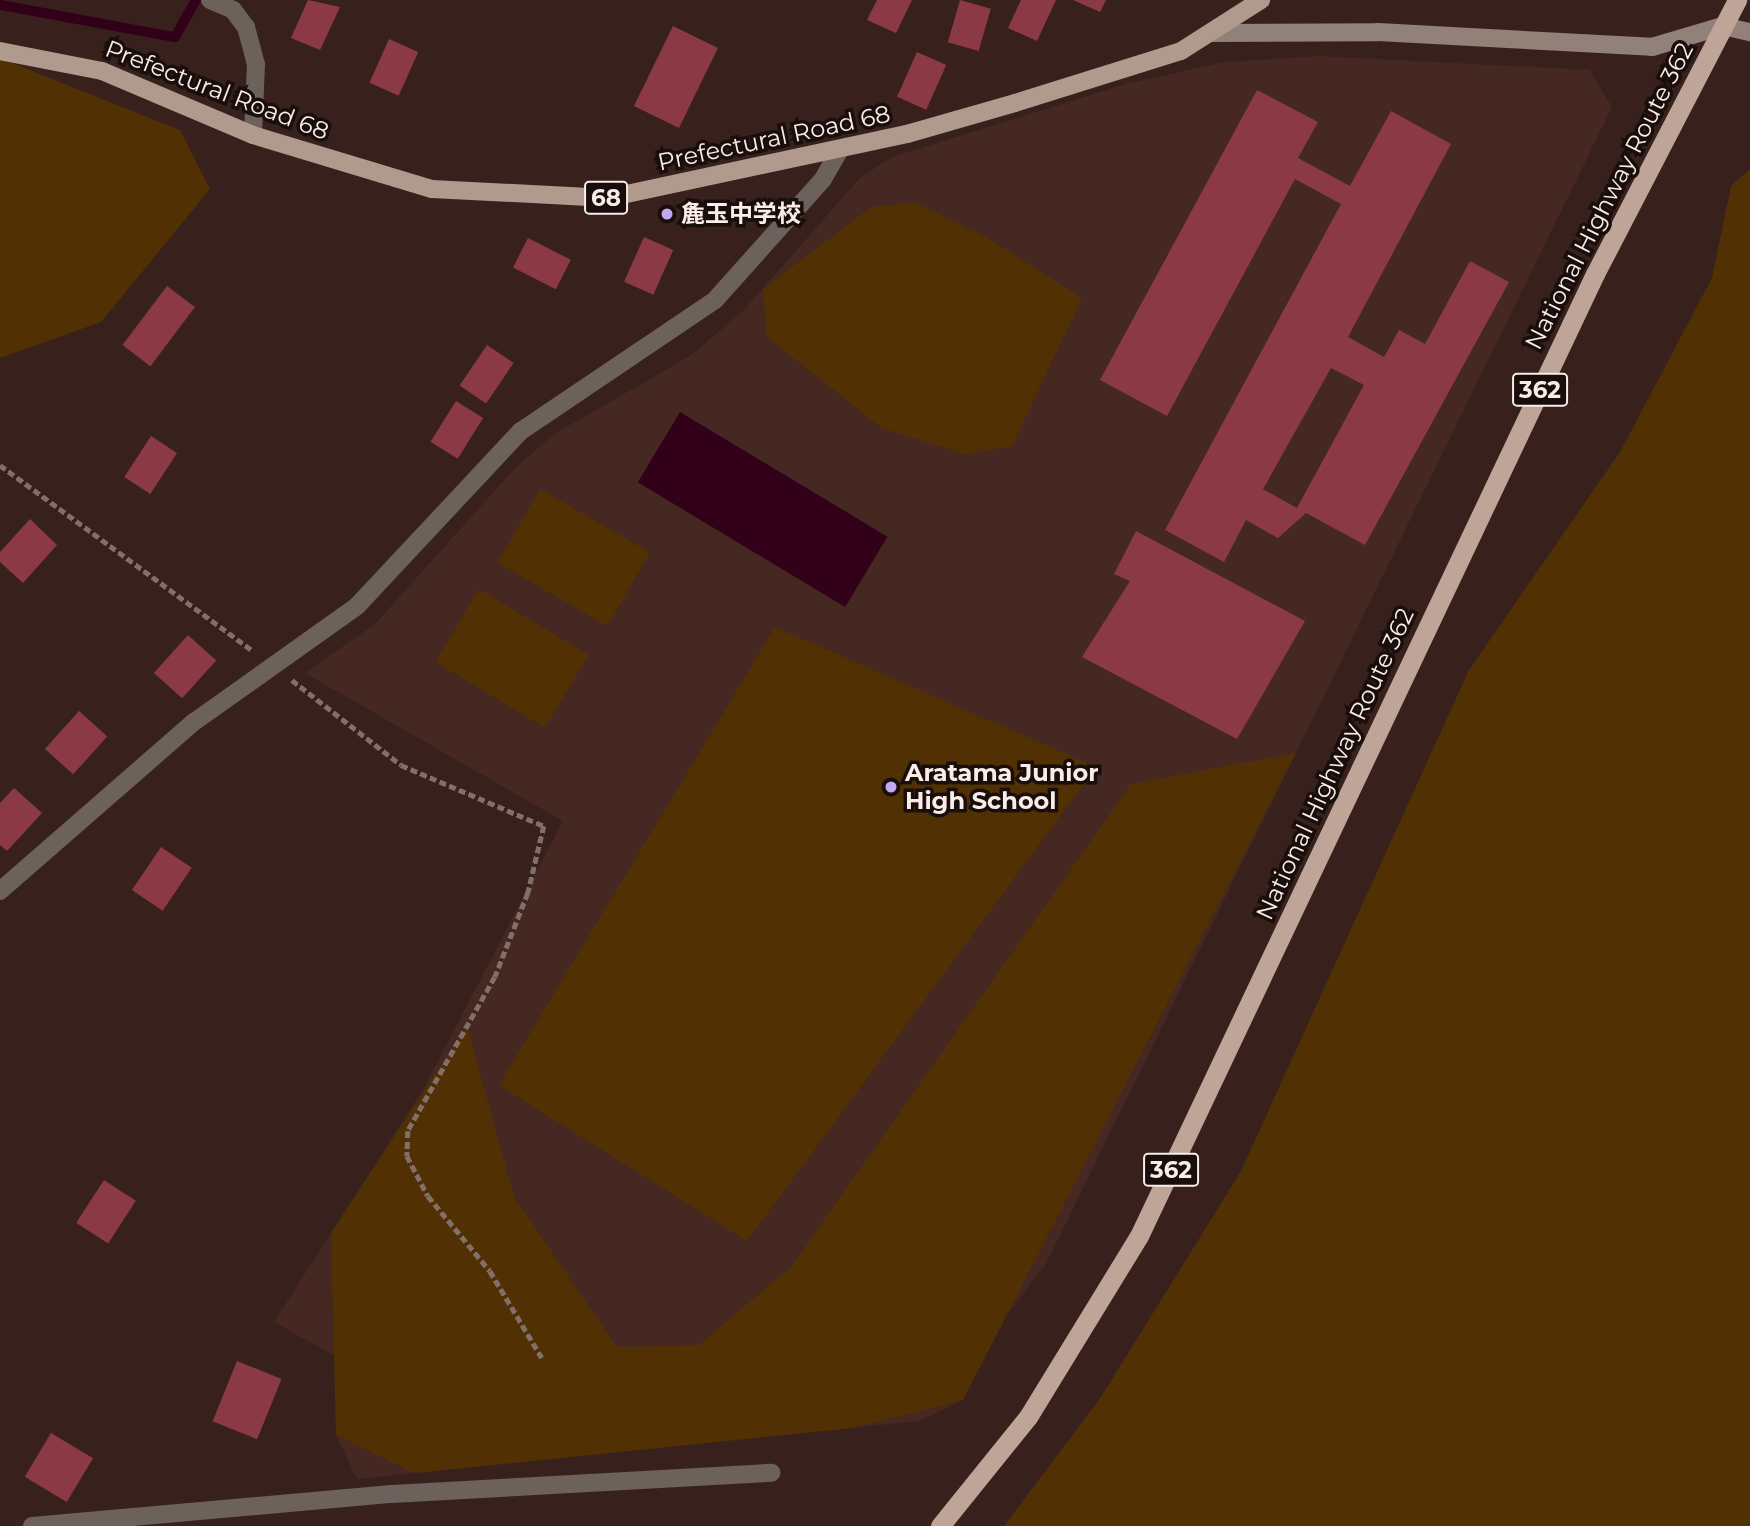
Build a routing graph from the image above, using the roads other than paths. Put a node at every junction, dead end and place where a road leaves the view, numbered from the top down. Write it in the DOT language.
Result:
graph roads {
  1 [pos="1261,0"];
  2 [pos="1737,0"];
  3 [pos="215,2"];
  4 [pos="1723,26"];
  5 [pos="1750,32"];
  6 [pos="1212,33"];
  7 [pos="0,51"];
  8 [pos="253,135"];
  9 [pos="840,150"];
  10 [pos="0,891"];
  11 [pos="771,1473"];
  12 [pos="32,1526"];
  13 [pos="940,1526"];
  1 -- 6 [label="main road, Prefectural Road 68 / 68"];
  2 -- 4 [label="highway, National Highway Route 362 / 362"];
  3 -- 8 [label="street"];
  4 -- 5 [label="main road"];
  4 -- 6 [label="main road"];
  4 -- 13 [label="highway, National Highway Route 362 / 362"];
  6 -- 9 [label="main road, Prefectural Road 68 / 68"];
  7 -- 8 [label="main road, Prefectural Road 68 / 68"];
  8 -- 9 [label="main road, Prefectural Road 68 / 68"];
  9 -- 10 [label="street"];
  11 -- 12 [label="street"];
}
